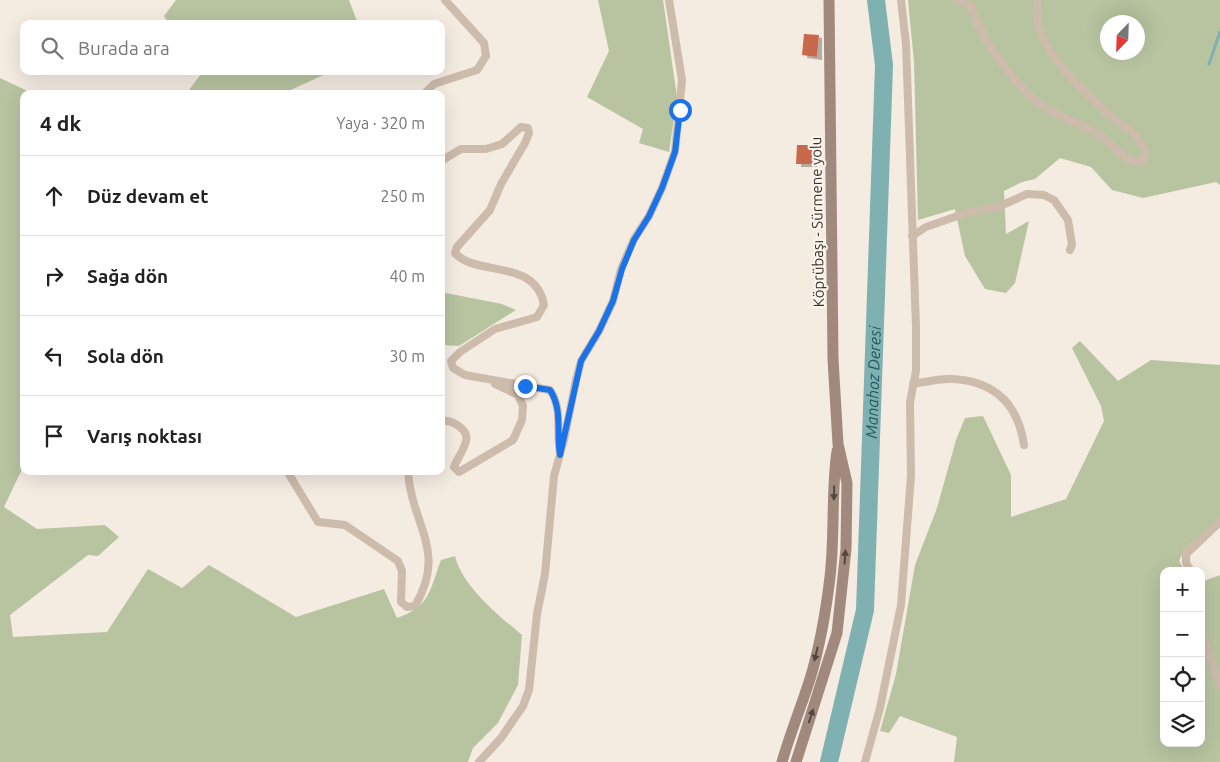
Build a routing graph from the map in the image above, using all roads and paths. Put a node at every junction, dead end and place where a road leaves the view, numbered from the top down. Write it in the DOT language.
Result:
graph roads {
  1 [pos="445,0"];
  2 [pos="669,0"];
  3 [pos="829,0"];
  4 [pos="901,0"];
  5 [pos="958,0"];
  6 [pos="1038,0"];
  7 [pos="428,90"];
  8 [pos="445,159"];
  9 [pos="912,236"];
  10 [pos="1070,250"];
  11 [pos="486,380"];
  12 [pos="913,384"];
  13 [pos="445,422"];
  14 [pos="838,444"];
  15 [pos="1024,445"];
  16 [pos="560,455"];
  17 [pos="289,475"];
  18 [pos="408,475"];
  19 [pos="1220,522"];
  20 [pos="1188,567"];
  21 [pos="1205,643"];
  22 [pos="1220,686"];
  23 [pos="479,762"];
  24 [pos="782,762"];
  25 [pos="796,762"];
  26 [pos="865,762"];
  1 -- 7 [label="street"];
  2 -- 16 [label="street"];
  3 -- 14 [label="main road, Köprübaşı - Sürmene yolu"];
  4 -- 9 [label="street"];
  5 -- 6 [label="street"];
  8 -- 11 [label="street"];
  9 -- 10 [label="street"];
  9 -- 12 [label="street"];
  11 -- 13 [label="street"];
  11 -- 16 [label="street"];
  12 -- 15 [label="street"];
  12 -- 26 [label="street"];
  14 -- 24 [label="main road, one-way"];
  25 -- 14 [label="main road, one-way"];
  16 -- 23 [label="street"];
  17 -- 18 [label="street"];
  19 -- 20 [label="street"];
  21 -- 22 [label="street"];
}
